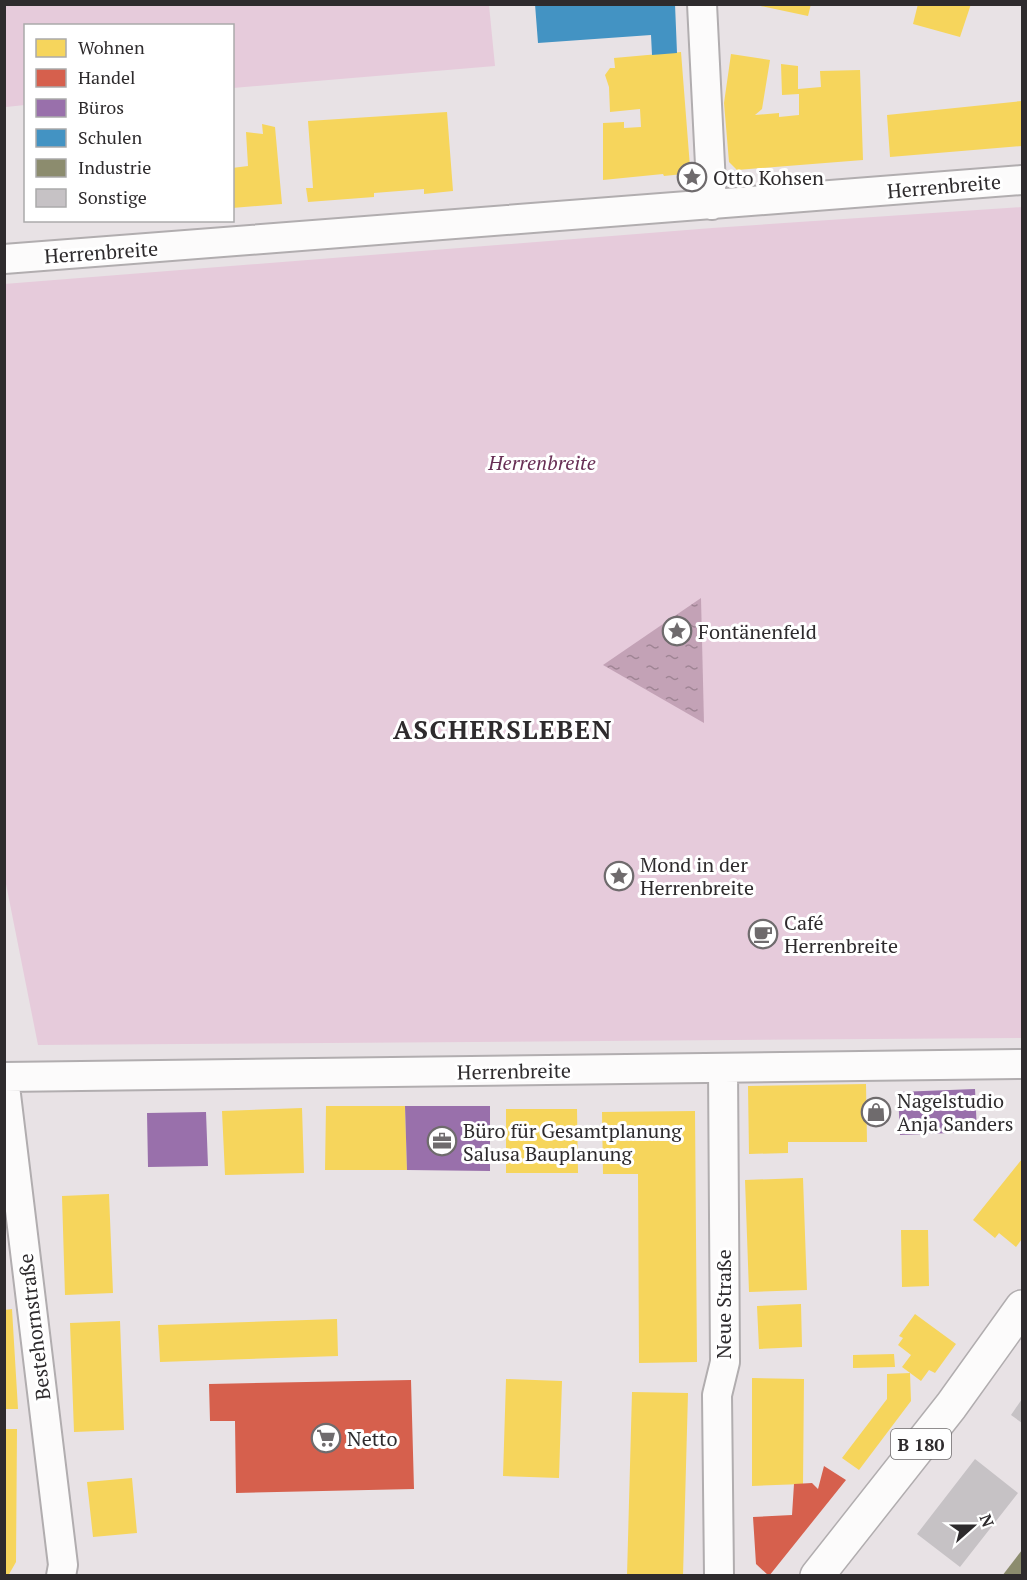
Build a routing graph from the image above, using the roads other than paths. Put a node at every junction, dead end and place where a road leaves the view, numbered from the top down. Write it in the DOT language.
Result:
graph roads {
  1 [pos="702,4"];
  2 [pos="1023,180"];
  3 [pos="712,205"];
  4 [pos="4,259"];
  5 [pos="1023,1064"];
  6 [pos="723,1068"];
  7 [pos="4,1077"];
  8 [pos="1023,1307"];
  9 [pos="61,1575"];
  10 [pos="719,1575"];
  11 [pos="817,1575"];
  1 -- 3 [label="street"];
  2 -- 3 [label="street, Herrenbreite"];
  3 -- 4 [label="street, Herrenbreite"];
  5 -- 6 [label="street, Herrenbreite"];
  6 -- 7 [label="street, Herrenbreite"];
  6 -- 10 [label="street, Neue Straße"];
  7 -- 9 [label="street, Bestehornstraße"];
  8 -- 11 [label="main road, B 180"];
}
